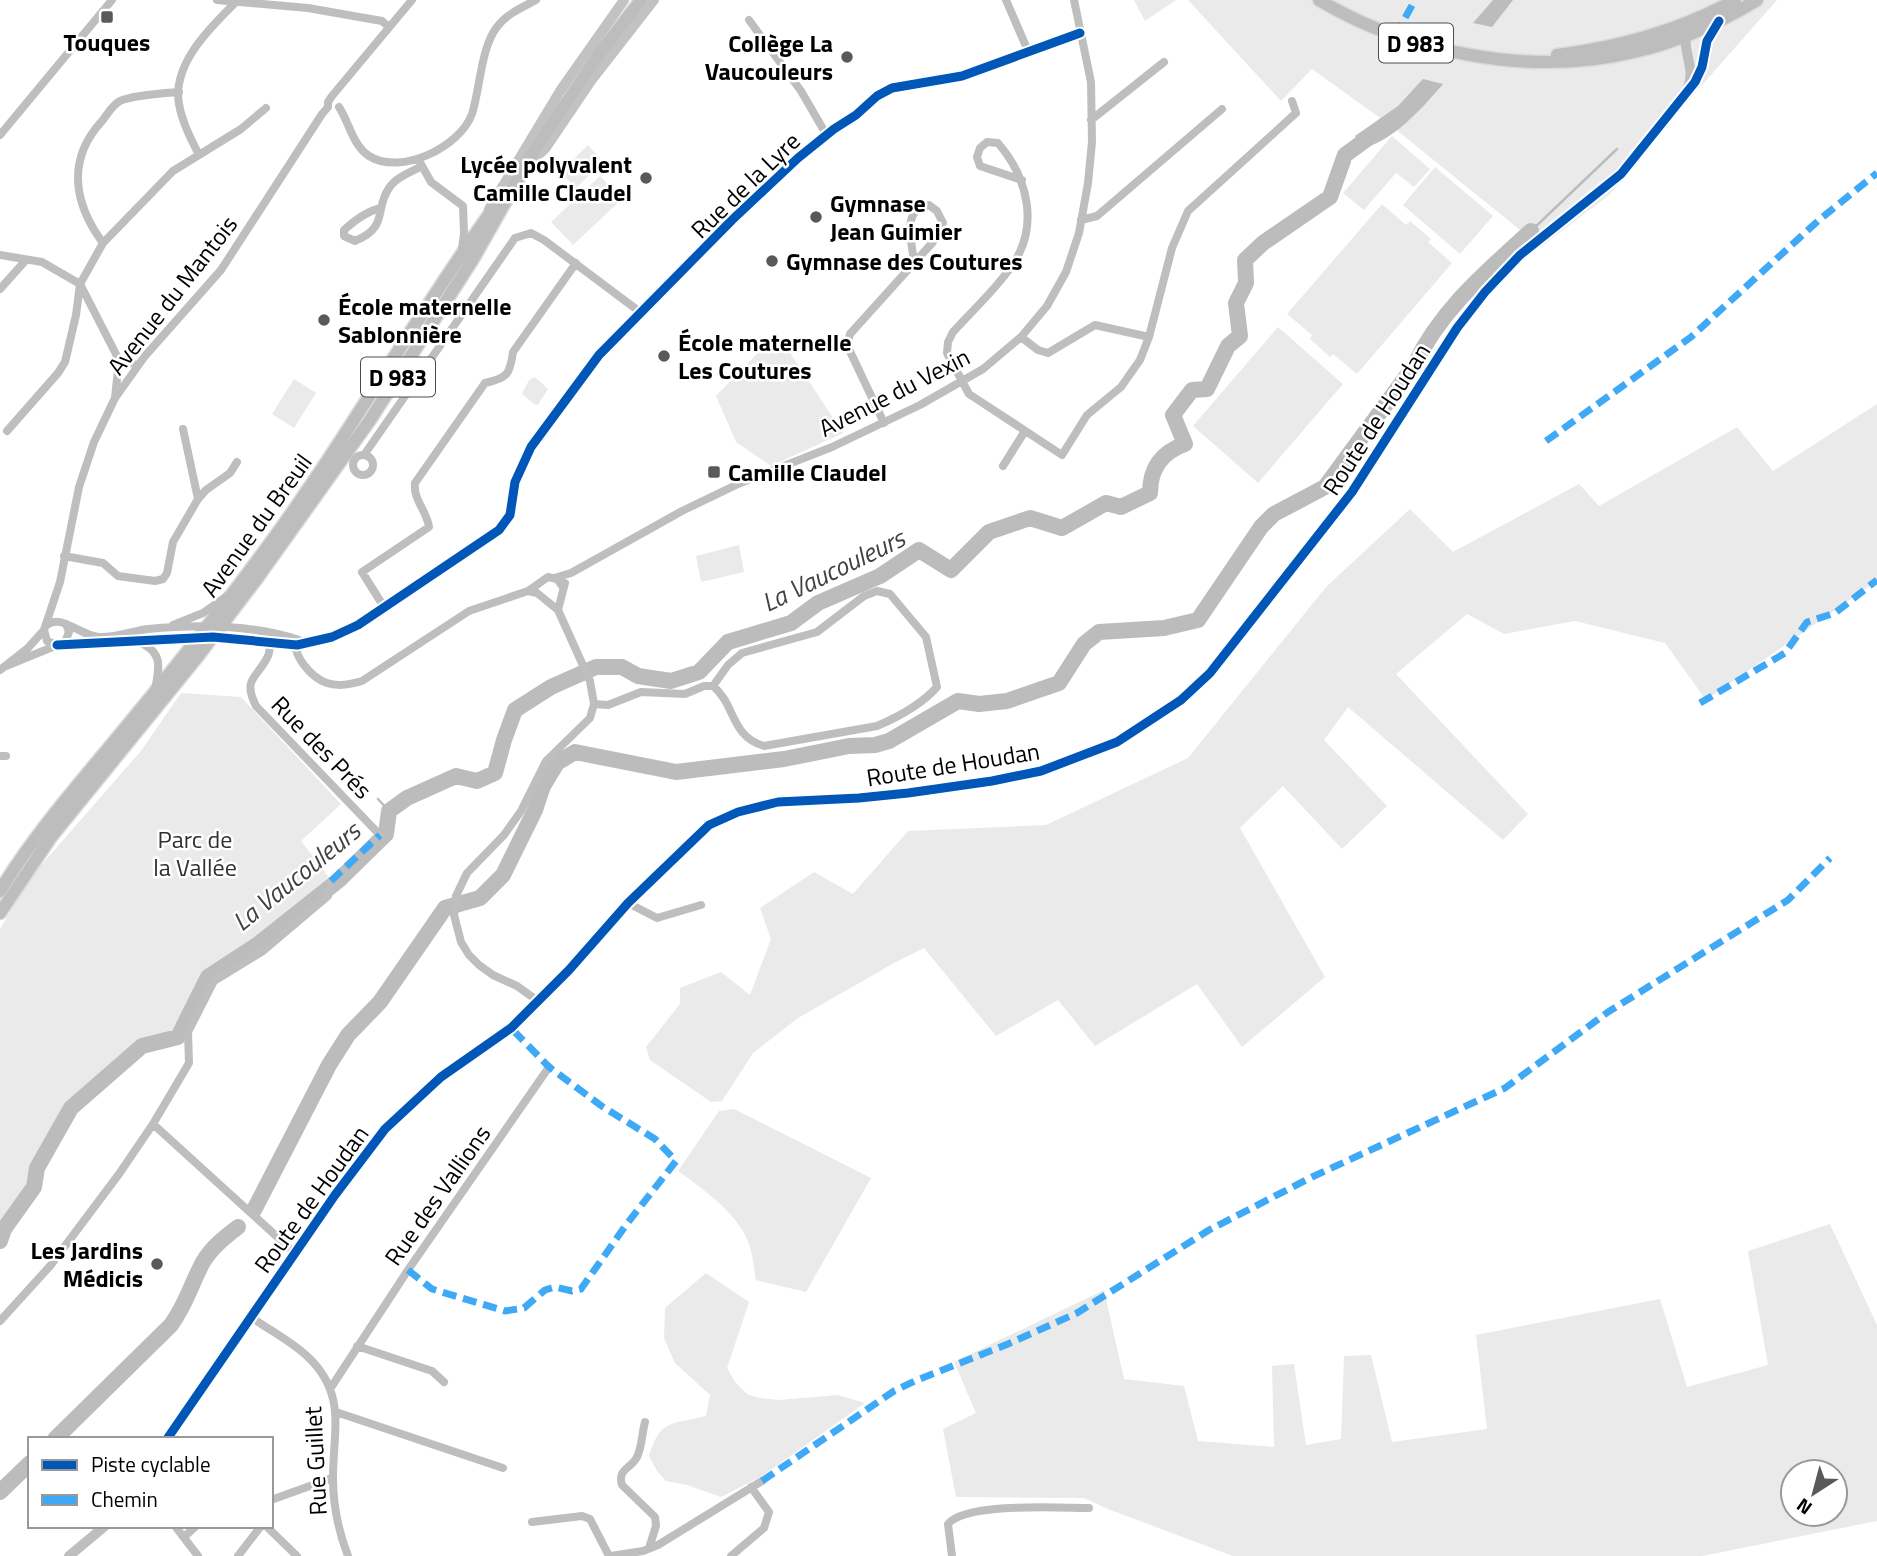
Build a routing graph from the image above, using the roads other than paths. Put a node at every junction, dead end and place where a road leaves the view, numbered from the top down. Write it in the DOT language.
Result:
graph roads {
  1 [pos="112,0"];
  2 [pos="217,0"];
  3 [pos="412,0"];
  4 [pos="536,0"];
  5 [pos="624,0"];
  6 [pos="641,0"];
  7 [pos="654,0"];
  8 [pos="1006,0"];
  9 [pos="1074,0"];
  10 [pos="1318,0"];
  11 [pos="1735,0"];
  12 [pos="1757,0"];
  13 [pos="235,2"];
  14 [pos="308,4"];
  15 [pos="749,20"];
  16 [pos="1719,21"];
  17 [pos="388,27"];
  18 [pos="1688,31"];
  19 [pos="1080,33"];
  20 [pos="1661,45"];
  21 [pos="1028,51"];
  22 [pos="1704,52"];
  23 [pos="1688,58"];
  24 [pos="1522,60"];
  25 [pos="1164,62"];
  26 [pos="338,90"];
  27 [pos="179,92"];
  28 [pos="1687,92"];
  29 [pos="1292,101"];
  30 [pos="328,107"];
  31 [pos="339,107"];
  32 [pos="266,108"];
  33 [pos="1222,109"];
  34 [pos="1091,120"];
  35 [pos="827,134"];
  36 [pos="0,135"];
  37 [pos="199,155"];
  38 [pos="420,163"];
  39 [pos="523,168"];
  40 [pos="1022,180"];
  41 [pos="381,208"];
  42 [pos="1082,220"];
  43 [pos="103,243"];
  44 [pos="461,254"];
  45 [pos="0,256"];
  46 [pos="26,260"];
  47 [pos="914,262"];
  48 [pos="576,263"];
  49 [pos="80,284"];
  50 [pos="0,289"];
  51 [pos="640,312"];
  52 [pos="1021,337"];
  53 [pos="1149,337"];
  54 [pos="119,360"];
  55 [pos="138,365"];
  56 [pos="963,381"];
  57 [pos="116,398"];
  58 [pos="884,423"];
  59 [pos="183,429"];
  60 [pos="7,431"];
  61 [pos="1025,431"];
  62 [pos="364,455"];
  63 [pos="237,462"];
  64 [pos="1003,466"];
  65 [pos="198,499"];
  66 [pos="64,556"];
  67 [pos="571,573"];
  68 [pos="554,578"];
  69 [pos="542,581"];
  70 [pos="563,587"];
  71 [pos="235,591"];
  72 [pos="528,591"];
  73 [pos="540,595"];
  74 [pos="561,597"];
  75 [pos="55,602"];
  76 [pos="549,602"];
  77 [pos="384,607"];
  78 [pos="234,610"];
  79 [pos="558,610"];
  80 [pos="63,622"];
  81 [pos="45,628"];
  82 [pos="163,628"];
  83 [pos="244,628"];
  84 [pos="210,632"];
  85 [pos="272,638"];
  86 [pos="136,641"];
  87 [pos="295,642"];
  88 [pos="59,645"];
  89 [pos="3,668"];
  90 [pos="712,686"];
  91 [pos="154,692"];
  92 [pos="594,704"];
  93 [pos="380,835"];
  94 [pos="331,881"];
  95 [pos="0,891"];
  96 [pos="628,903"];
  97 [pos="701,905"];
  98 [pos="0,913"];
  99 [pos="538,1001"];
  100 [pos="549,1067"];
  101 [pos="153,1124"];
  102 [pos="295,1253"];
  103 [pos="251,1317"];
  104 [pos="0,1321"];
  105 [pos="357,1346"];
  106 [pos="444,1382"];
  107 [pos="330,1390"];
  108 [pos="336,1412"];
  109 [pos="645,1422"];
  110 [pos="170,1437"];
  111 [pos="503,1468"];
  112 [pos="332,1478"];
  113 [pos="762,1481"];
  114 [pos="751,1488"];
  115 [pos="273,1499"];
  116 [pos="1089,1508"];
  117 [pos="531,1522"];
  118 [pos="103,1528"];
  119 [pos="177,1528"];
  120 [pos="194,1528"];
  121 [pos="259,1528"];
  122 [pos="268,1528"];
  123 [pos="184,1537"];
  124 [pos="646,1552"];
  125 [pos="69,1556"];
  126 [pos="198,1556"];
  127 [pos="237,1556"];
  128 [pos="296,1556"];
  129 [pos="348,1556"];
  130 [pos="610,1556"];
  131 [pos="731,1556"];
  132 [pos="952,1556"];
  1 -- 36 [label="street"];
  2 -- 13 [label="street"];
  3 -- 17 [label="street, Avenue du Mantois"];
  4 -- 38 [label="street"];
  5 -- 44 [label="main road"];
  6 -- 39 [label="main road, Avenue du Breuil / D 983"];
  7 -- 39 [label="main road"];
  8 -- 21 [label="street"];
  9 -- 19 [label="street, Avenue du Vexin"];
  10 -- 24 [label="main road, D 983"];
  11 -- 18 [label="main road, D 983"];
  12 -- 16 [label="main road, D 983"];
  13 -- 14 [label="street"];
  13 -- 27 [label="street"];
  14 -- 17 [label="street"];
  15 -- 35 [label="street, Rue de la Lyre"];
  16 -- 18 [label="main road, D 983"];
  16 -- 22 [label="street, Route de Houdan"];
  17 -- 26 [label="street, Avenue du Mantois"];
  18 -- 20 [label="main road, D 983"];
  18 -- 22 [label="street"];
  18 -- 23 [label="street"];
  18 -- 24 [label="main road, D 983"];
  19 -- 21 [label="street, Rue de la Lyre"];
  19 -- 34 [label="street, Avenue du Vexin"];
  20 -- 23 [label="street"];
  20 -- 24 [label="main road, D 983"];
  21 -- 35 [label="street, Rue de la Lyre"];
  22 -- 28 [label="street, Route de Houdan"];
  23 -- 28 [label="street"];
  25 -- 34 [label="street"];
  26 -- 30 [label="street, Avenue du Mantois"];
  26 -- 31 [label="street"];
  27 -- 37 [label="street"];
  27 -- 43 [label="street"];
  28 -- 96 [label="street, Route de Houdan"];
  29 -- 53 [label="street"];
  30 -- 31 [label="street"];
  30 -- 55 [label="street, Avenue du Mantois"];
  31 -- 38 [label="street"];
  32 -- 37 [label="street"];
  33 -- 42 [label="street"];
  34 -- 42 [label="street, Avenue du Vexin"];
  35 -- 51 [label="street, Rue de la Lyre"];
  37 -- 43 [label="street"];
  38 -- 41 [label="street"];
  38 -- 44 [label="street"];
  39 -- 44 [label="main road, Avenue du Breuil"];
  39 -- 78 [label="main road, Avenue du Breuil / D 983"];
  40 -- 40 [label="street"];
  40 -- 56 [label="street"];
  41 -- 41 [label="street"];
  42 -- 52 [label="street, Avenue du Vexin"];
  43 -- 49 [label="street"];
  44 -- 71 [label="main road, Avenue du Breuil"];
  45 -- 46 [label="street"];
  46 -- 49 [label="street"];
  46 -- 50 [label="street"];
  47 -- 47 [label="street"];
  47 -- 58 [label="street"];
  48 -- 51 [label="street"];
  48 -- 62 [label="street"];
  48 -- 77 [label="street"];
  49 -- 54 [label="street"];
  49 -- 60 [label="street"];
  51 -- 77 [label="street, Rue de la Lyre"];
  52 -- 53 [label="street"];
  52 -- 56 [label="street, Avenue du Vexin"];
  53 -- 61 [label="street"];
  54 -- 55 [label="street"];
  54 -- 57 [label="street"];
  55 -- 57 [label="street, Avenue du Mantois"];
  56 -- 58 [label="street, Avenue du Vexin"];
  56 -- 61 [label="street"];
  57 -- 66 [label="street, Avenue du Mantois"];
  58 -- 67 [label="street, Avenue du Vexin"];
  59 -- 65 [label="street"];
  61 -- 64 [label="street"];
  63 -- 65 [label="street"];
  65 -- 66 [label="street"];
  66 -- 75 [label="street, Avenue du Mantois"];
  67 -- 68 [label="street, Avenue du Vexin"];
  67 -- 70 [label="street"];
  68 -- 69 [label="street"];
  68 -- 70 [label="street"];
  69 -- 72 [label="street"];
  69 -- 73 [label="street"];
  70 -- 74 [label="street"];
  71 -- 82 [label="street"];
  71 -- 84 [label="main road, Avenue du Breuil"];
  72 -- 73 [label="street"];
  72 -- 87 [label="street"];
  73 -- 76 [label="street"];
  74 -- 76 [label="street"];
  74 -- 79 [label="street"];
  75 -- 80 [label="street, Avenue du Mantois"];
  75 -- 81 [label="street, Avenue du Mantois"];
  76 -- 79 [label="street"];
  77 -- 87 [label="street"];
  78 -- 83 [label="street"];
  78 -- 84 [label="main road, D 983"];
  79 -- 92 [label="street"];
  80 -- 81 [label="street"];
  80 -- 82 [label="street"];
  80 -- 88 [label="street"];
  81 -- 88 [label="street"];
  81 -- 89 [label="street"];
  82 -- 84 [label="street"];
  83 -- 84 [label="street"];
  83 -- 85 [label="street"];
  84 -- 85 [label="street"];
  84 -- 86 [label="street"];
  84 -- 91 [label="main road, Avenue du Breuil"];
  84 -- 98 [label="main road, D 983"];
  85 -- 87 [label="street"];
  85 -- 93 [label="street, Rue des Prés"];
  86 -- 88 [label="street"];
  86 -- 91 [label="street"];
  88 -- 89 [label="street"];
  90 -- 90 [label="street"];
  90 -- 92 [label="street"];
  91 -- 95 [label="main road, Avenue du Breuil"];
  92 -- 99 [label="street"];
  94 -- 101 [label="street"];
  96 -- 97 [label="street"];
  96 -- 99 [label="street, Route de Houdan"];
  99 -- 102 [label="street, Route de Houdan"];
  100 -- 105 [label="street, Rue des Vallions"];
  101 -- 102 [label="street"];
  101 -- 104 [label="street"];
  102 -- 103 [label="street, Route de Houdan"];
  103 -- 107 [label="street, Rue Guillet"];
  103 -- 110 [label="street, Route de Houdan"];
  105 -- 106 [label="street"];
  105 -- 107 [label="street, Rue des Vallions"];
  107 -- 108 [label="street, Rue Guillet"];
  108 -- 111 [label="street"];
  108 -- 112 [label="street, Rue Guillet"];
  109 -- 124 [label="street"];
  112 -- 115 [label="street"];
  112 -- 129 [label="street, Rue Guillet"];
  113 -- 114 [label="street"];
  114 -- 124 [label="street"];
  114 -- 131 [label="street"];
  116 -- 132 [label="street"];
  117 -- 130 [label="street"];
  118 -- 125 [label="street"];
  119 -- 123 [label="street"];
  120 -- 123 [label="street"];
  121 -- 127 [label="street"];
  122 -- 128 [label="street"];
  123 -- 126 [label="street"];
  124 -- 130 [label="street"];
}
